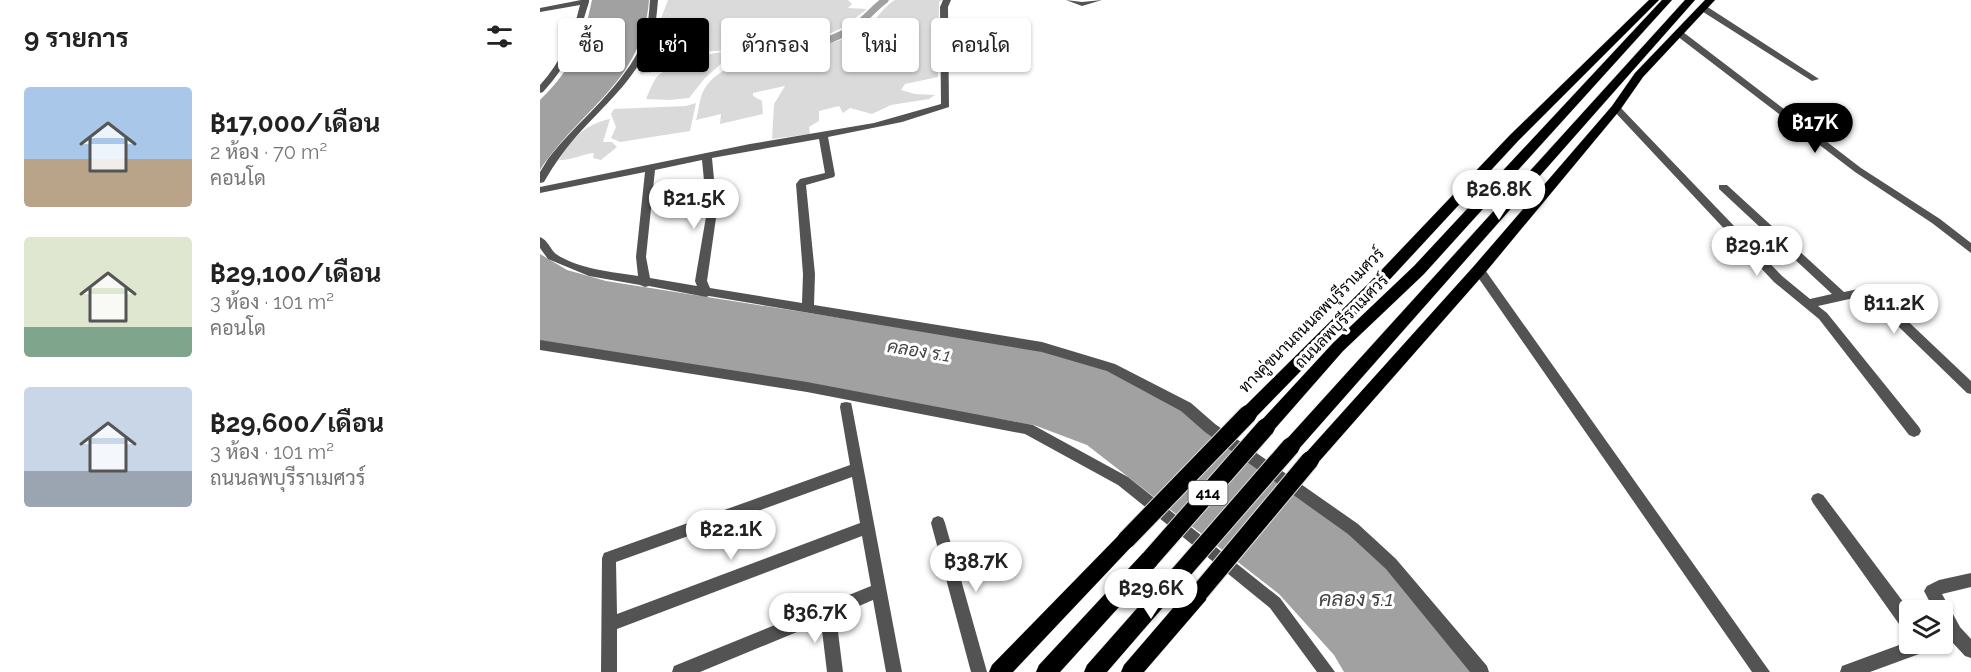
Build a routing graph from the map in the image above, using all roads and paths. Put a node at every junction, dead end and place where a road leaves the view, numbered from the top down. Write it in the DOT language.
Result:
graph roads {
  1 [pos="540,0"];
  2 [pos="654,0"];
  3 [pos="947,0"];
  4 [pos="1070,0"];
  5 [pos="1098,0"];
  6 [pos="1647,0"];
  7 [pos="1690,0"];
  8 [pos="585,1"];
  9 [pos="1664,1"];
  10 [pos="1706,4"];
  11 [pos="540,10"];
  12 [pos="540,18"];
  13 [pos="1633,20"];
  14 [pos="1667,26"];
  15 [pos="1680,34"];
  16 [pos="1640,75"];
  17 [pos="1815,79"];
  18 [pos="540,90"];
  19 [pos="1616,108"];
  20 [pos="823,135"];
  21 [pos="1566,140"];
  22 [pos="707,157"];
  23 [pos="650,169"];
  24 [pos="540,180"];
  25 [pos="1723,187"];
  26 [pos="540,190"];
  27 [pos="1418,241"];
  28 [pos="540,242"];
  29 [pos="1971,249"];
  30 [pos="1419,270"];
  31 [pos="1479,270"];
  32 [pos="1440,282"];
  33 [pos="645,283"];
  34 [pos="706,293"];
  35 [pos="1842,297"];
  36 [pos="1810,303"];
  37 [pos="808,308"];
  38 [pos="540,345"];
  39 [pos="1338,347"];
  40 [pos="1971,389"];
  41 [pos="846,407"];
  42 [pos="1914,431"];
  43 [pos="856,469"];
  44 [pos="1818,499"];
  45 [pos="938,524"];
  46 [pos="867,527"];
  47 [pos="1971,580"];
  48 [pos="878,591"];
  49 [pos="1935,600"];
  50 [pos="1899,610"];
  51 [pos="828,612"];
  52 [pos="608,625"];
  53 [pos="1953,638"];
  54 [pos="1971,650"];
  55 [pos="1899,653"];
  56 [pos="609,672"];
  57 [pos="680,672"];
  58 [pos="836,672"];
  59 [pos="894,672"];
  60 [pos="979,672"];
  61 [pos="999,672"];
  62 [pos="1046,672"];
  63 [pos="1094,672"];
  64 [pos="1131,672"];
  65 [pos="1327,672"];
  66 [pos="1481,672"];
  67 [pos="1762,672"];
  68 [pos="1848,672"];
  1 -- 11 [label="street"];
  2 -- 24 [label="street"];
  3 -- 20 [label="street"];
  4 -- 5 [label="street"];
  6 -- 13 [label="main road"];
  7 -- 14 [label="main road, 414"];
  8 -- 11 [label="street"];
  8 -- 18 [label="street"];
  9 -- 13 [label="main road, ทางคู่ขนานถนนลพบุรีราเมศวร์ / 414"];
  9 -- 14 [label="main road"];
  9 -- 30 [label="main road, ถนนลพบุรีราเมศวร์ / 414"];
  10 -- 15 [label="main road"];
  10 -- 17 [label="street"];
  11 -- 12 [label="street"];
  13 -- 27 [label="main road, ทางคู่ขนานถนนลพบุรีราเมศวร์ / 414"];
  14 -- 21 [label="main road, 414"];
  15 -- 16 [label="main road"];
  15 -- 29 [label="street"];
  16 -- 19 [label="main road"];
  16 -- 21 [label="main road"];
  19 -- 31 [label="main road"];
  19 -- 36 [label="street"];
  20 -- 22 [label="street"];
  20 -- 37 [label="street"];
  21 -- 32 [label="main road, 414"];
  22 -- 23 [label="street"];
  22 -- 34 [label="street"];
  23 -- 26 [label="street"];
  23 -- 33 [label="street"];
  25 -- 35 [label="street"];
  27 -- 39 [label="main road"];
  27 -- 61 [label="main road, ทางคู่ขนานถนนลพบุรีราเมศวร์ / 414, bridge"];
  28 -- 33 [label="street"];
  30 -- 32 [label="main road"];
  30 -- 39 [label="main road, ถนนลพบุรีราเมศวร์ / 414"];
  31 -- 64 [label="main road, bridge"];
  31 -- 67 [label="street"];
  32 -- 63 [label="main road, 414, bridge"];
  33 -- 34 [label="street"];
  34 -- 37 [label="street"];
  35 -- 36 [label="street"];
  35 -- 40 [label="street"];
  36 -- 42 [label="street"];
  37 -- 66 [label="street"];
  38 -- 65 [label="street"];
  39 -- 62 [label="main road, ถนนลพบุรีราเมศวร์ / 414, bridge"];
  41 -- 43 [label="street"];
  43 -- 46 [label="street"];
  43 -- 52 [label="street"];
  44 -- 50 [label="street"];
  45 -- 60 [label="street"];
  46 -- 48 [label="street"];
  46 -- 52 [label="street"];
  47 -- 49 [label="street"];
  48 -- 51 [label="street"];
  48 -- 59 [label="street"];
  51 -- 57 [label="street"];
  51 -- 58 [label="street"];
  52 -- 56 [label="street"];
  53 -- 54 [label="street"];
  55 -- 68 [label="street"];
}
